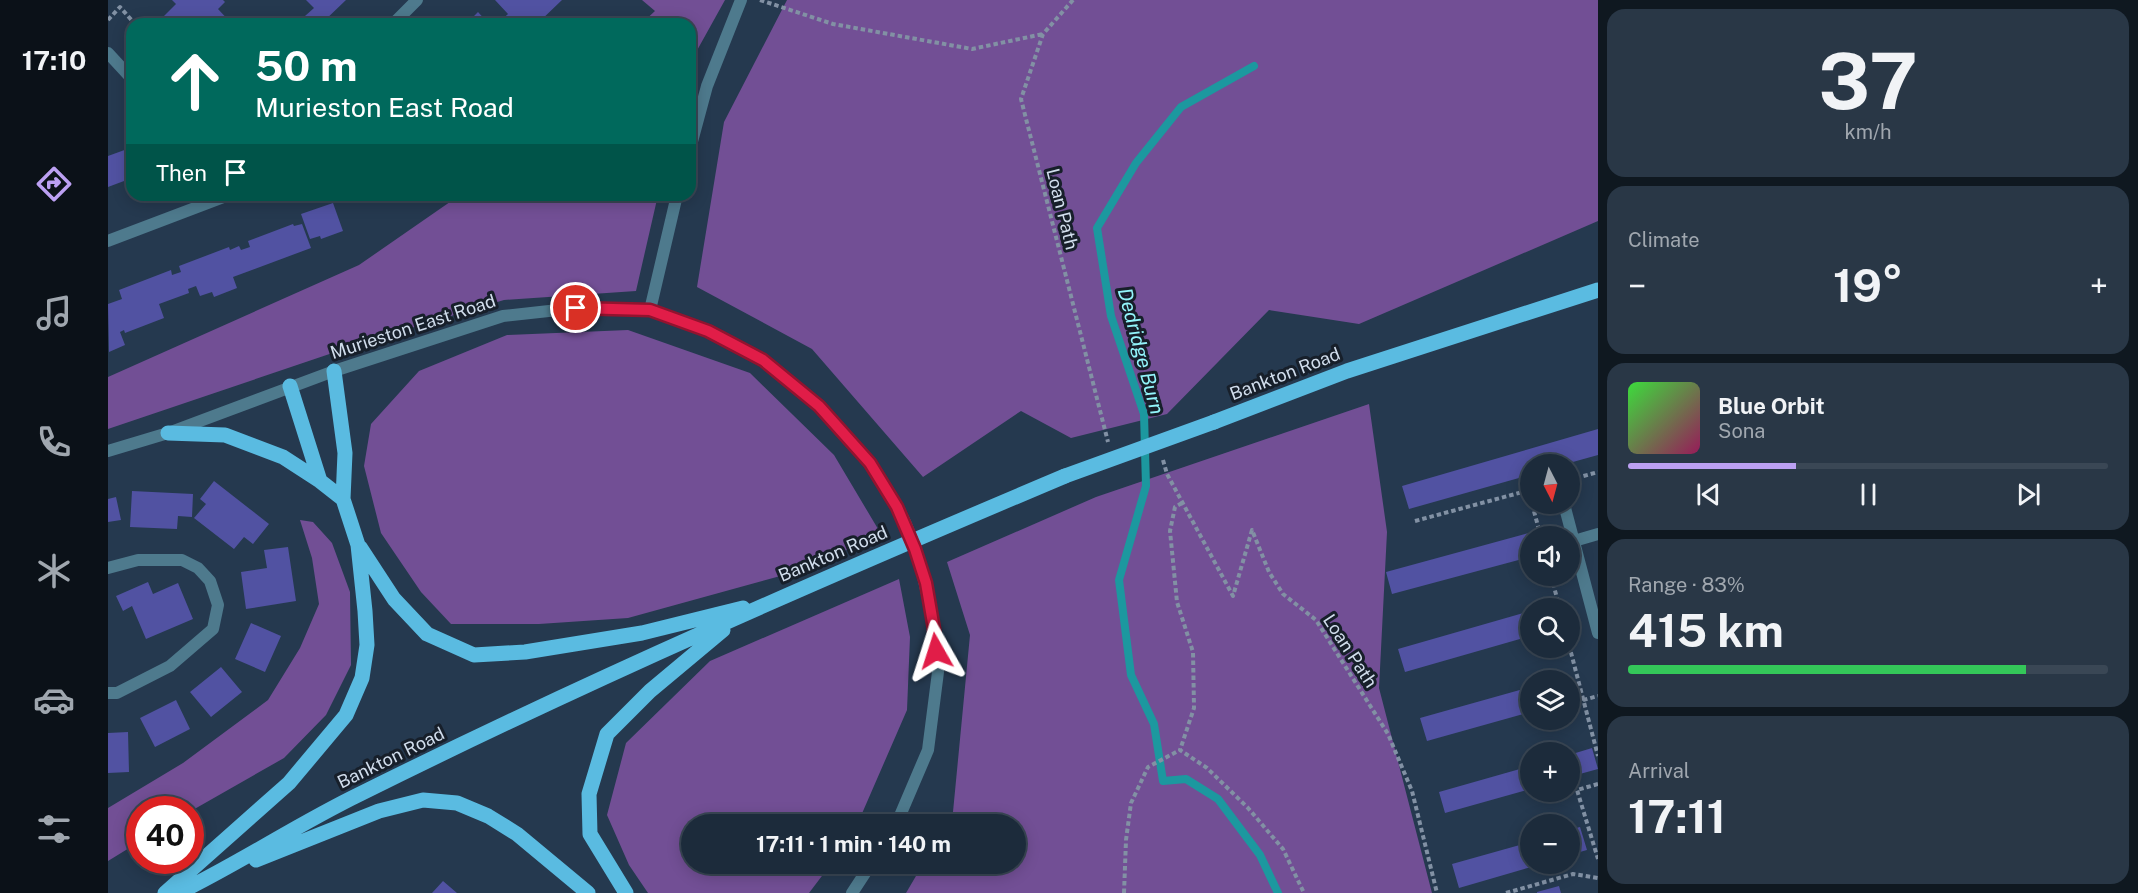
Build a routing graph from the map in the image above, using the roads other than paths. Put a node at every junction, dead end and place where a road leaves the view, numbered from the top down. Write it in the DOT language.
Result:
graph roads {
  1 [pos="417,0"];
  2 [pos="741,0"];
  3 [pos="399,18"];
  4 [pos="108,53"];
  5 [pos="126,72"];
  6 [pos="696,127"];
  7 [pos="201,201"];
  8 [pos="676,201"];
  9 [pos="108,242"];
  10 [pos="1598,290"];
  11 [pos="650,310"];
  12 [pos="334,371"];
  13 [pos="290,386"];
  14 [pos="168,433"];
  15 [pos="108,451"];
  16 [pos="320,482"];
  17 [pos="343,500"];
  18 [pos="1598,534"];
  19 [pos="1580,539"];
  20 [pos="358,545"];
  21 [pos="1580,564"];
  22 [pos="108,568"];
  23 [pos="777,599"];
  24 [pos="739,617"];
  25 [pos="1598,633"];
  26 [pos="108,693"];
  27 [pos="901,814"];
  28 [pos="864,874"];
  29 [pos="196,884"];
  30 [pos="165,893"];
  31 [pos="178,893"];
  32 [pos="588,893"];
  33 [pos="626,893"];
  34 [pos="852,893"];
  1 -- 3 [label="street"];
  2 -- 6 [label="street"];
  4 -- 5 [label="street"];
  7 -- 9 [label="street"];
  8 -- 11 [label="street"];
  10 -- 23 [label="main road, Bankton Road, bridge"];
  11 -- 12 [label="street, Murieston East Road"];
  11 -- 27 [label="street, Murieston East Road, bridge"];
  12 -- 13 [label="street, Murieston East Road"];
  12 -- 17 [label="main road"];
  13 -- 14 [label="street, Murieston East Road"];
  13 -- 16 [label="main road"];
  14 -- 15 [label="street, Murieston East Road"];
  14 -- 16 [label="main road"];
  16 -- 17 [label="main road"];
  17 -- 20 [label="main road"];
  18 -- 19 [label="street"];
  20 -- 23 [label="main road"];
  20 -- 30 [label="main road"];
  21 -- 25 [label="street"];
  22 -- 26 [label="street"];
  23 -- 24 [label="main road, Bankton Road"];
  24 -- 29 [label="main road, Bankton Road"];
  24 -- 33 [label="main road"];
  28 -- 34 [label="street"];
  29 -- 31 [label="main road, Bankton Road"];
  29 -- 32 [label="main road"];
}
